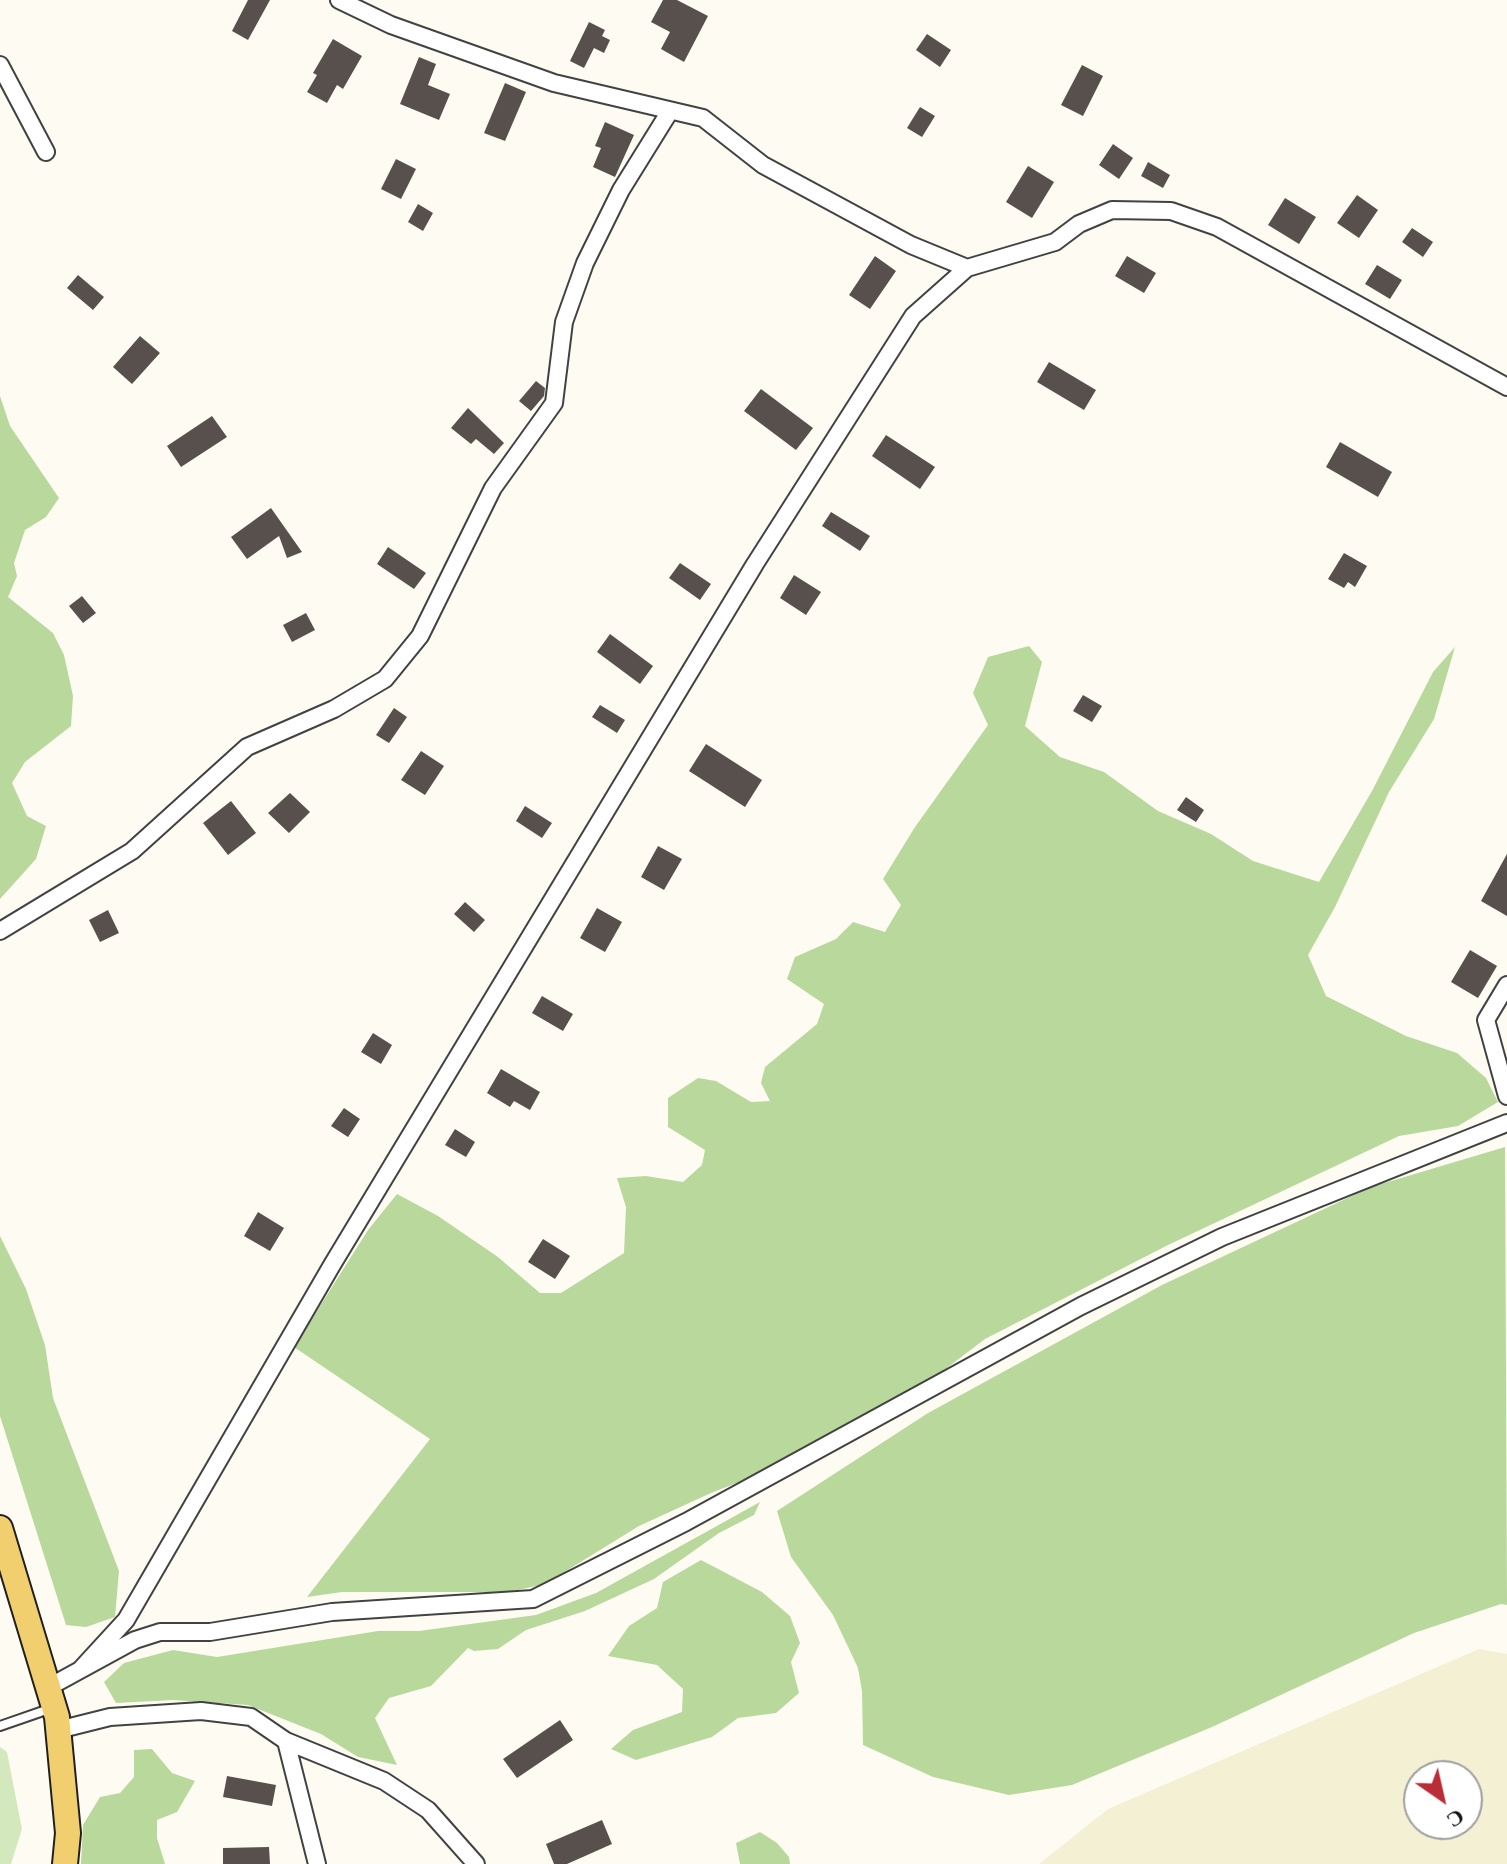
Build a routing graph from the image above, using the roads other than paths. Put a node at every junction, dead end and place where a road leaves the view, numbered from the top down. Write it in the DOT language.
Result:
graph roads {
  1 [pos="339,0"];
  2 [pos="0,65"];
  3 [pos="670,111"];
  4 [pos="46,152"];
  5 [pos="967,268"];
  6 [pos="1507,387"];
  7 [pos="0,931"];
  8 [pos="1507,985"];
  9 [pos="1507,1096"];
  10 [pos="1507,1123"];
  11 [pos="0,1528"];
  12 [pos="81,1669"];
  13 [pos="54,1708"];
  14 [pos="0,1726"];
  15 [pos="286,1741"];
  16 [pos="65,1864"];
  17 [pos="317,1864"];
  18 [pos="476,1864"];
  1 -- 3 [label="street"];
  2 -- 4 [label="street"];
  3 -- 5 [label="street"];
  3 -- 7 [label="street"];
  5 -- 6 [label="street"];
  5 -- 12 [label="street"];
  8 -- 9 [label="street"];
  10 -- 12 [label="street"];
  11 -- 13 [label="main road"];
  12 -- 13 [label="street"];
  13 -- 14 [label="lane"];
  13 -- 15 [label="street"];
  13 -- 16 [label="main road"];
  15 -- 17 [label="street"];
  15 -- 18 [label="street"];
}
